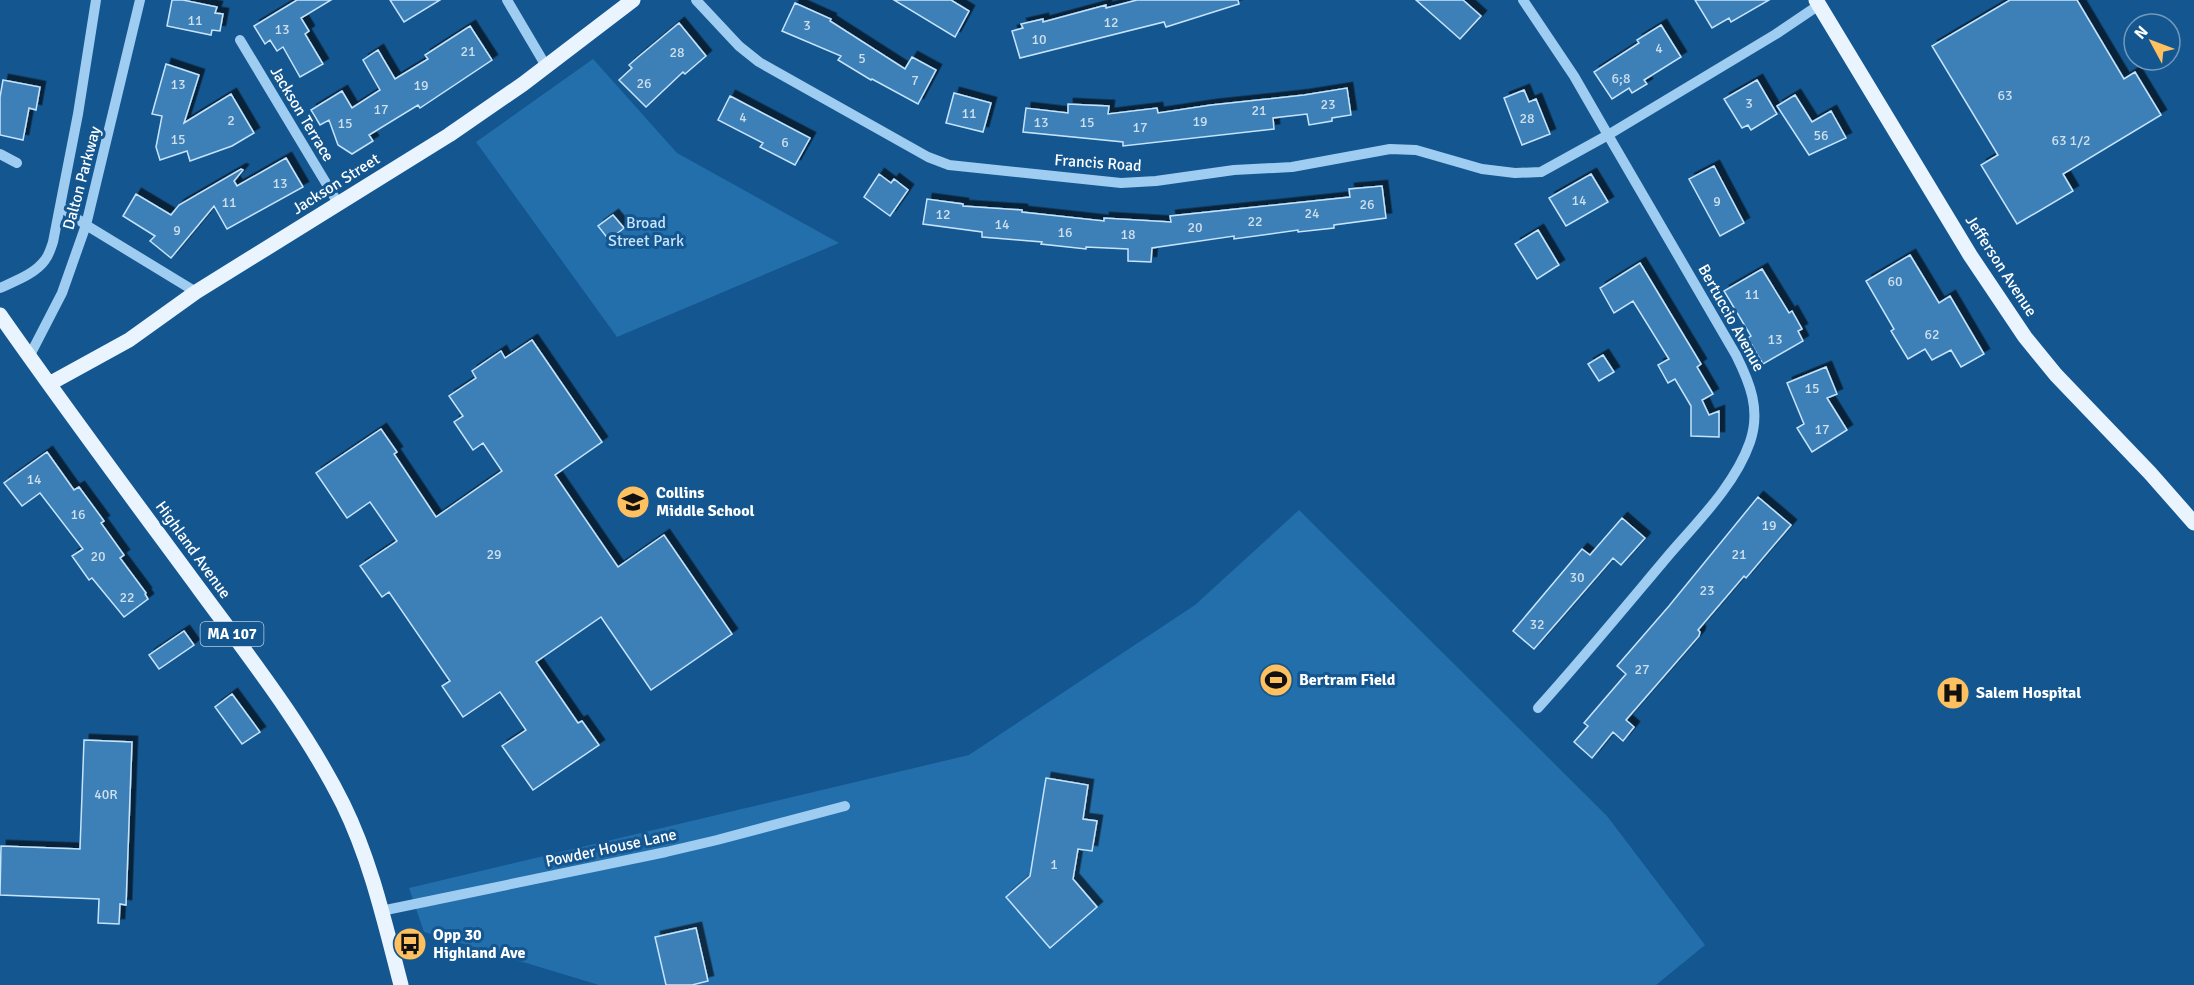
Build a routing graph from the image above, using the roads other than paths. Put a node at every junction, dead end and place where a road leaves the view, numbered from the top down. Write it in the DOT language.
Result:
graph roads {
  1 [pos="96,0"];
  2 [pos="140,0"];
  3 [pos="507,0"];
  4 [pos="633,0"];
  5 [pos="696,0"];
  6 [pos="1523,0"];
  7 [pos="1818,2"];
  8 [pos="240,40"];
  9 [pos="546,66"];
  10 [pos="1608,135"];
  11 [pos="0,154"];
  12 [pos="17,163"];
  13 [pos="339,203"];
  14 [pos="61,207"];
  15 [pos="86,225"];
  16 [pos="0,288"];
  17 [pos="196,292"];
  18 [pos="0,315"];
  19 [pos="29,357"];
  20 [pos="49,384"];
  21 [pos="2194,523"];
  22 [pos="1538,708"];
  23 [pos="845,806"];
  24 [pos="381,910"];
  25 [pos="401,985"];
  1 -- 14 [label="street, Dalton Parkway"];
  2 -- 15 [label="street, Dalton Parkway"];
  3 -- 9 [label="street"];
  4 -- 9 [label="main road, Jackson Street"];
  5 -- 10 [label="street, Francis Road"];
  6 -- 10 [label="street, Bertuccio Avenue"];
  7 -- 10 [label="street"];
  7 -- 21 [label="main road, Jefferson Avenue"];
  8 -- 13 [label="street, Jackson Terrace"];
  9 -- 13 [label="main road, Jackson Street"];
  10 -- 22 [label="street, Bertuccio Avenue"];
  11 -- 12 [label="street"];
  13 -- 17 [label="main road, Jackson Street"];
  14 -- 15 [label="street"];
  14 -- 16 [label="street, Dalton Parkway"];
  15 -- 17 [label="street"];
  15 -- 19 [label="street, Dalton Parkway"];
  17 -- 20 [label="main road, Jackson Street"];
  18 -- 19 [label="main road, Highland Avenue / MA 107"];
  19 -- 20 [label="main road, Highland Avenue / MA 107"];
  20 -- 24 [label="main road, Highland Avenue / MA 107"];
  23 -- 24 [label="street, Powder House Lane"];
  24 -- 25 [label="main road, Highland Avenue / MA 107"];
}
